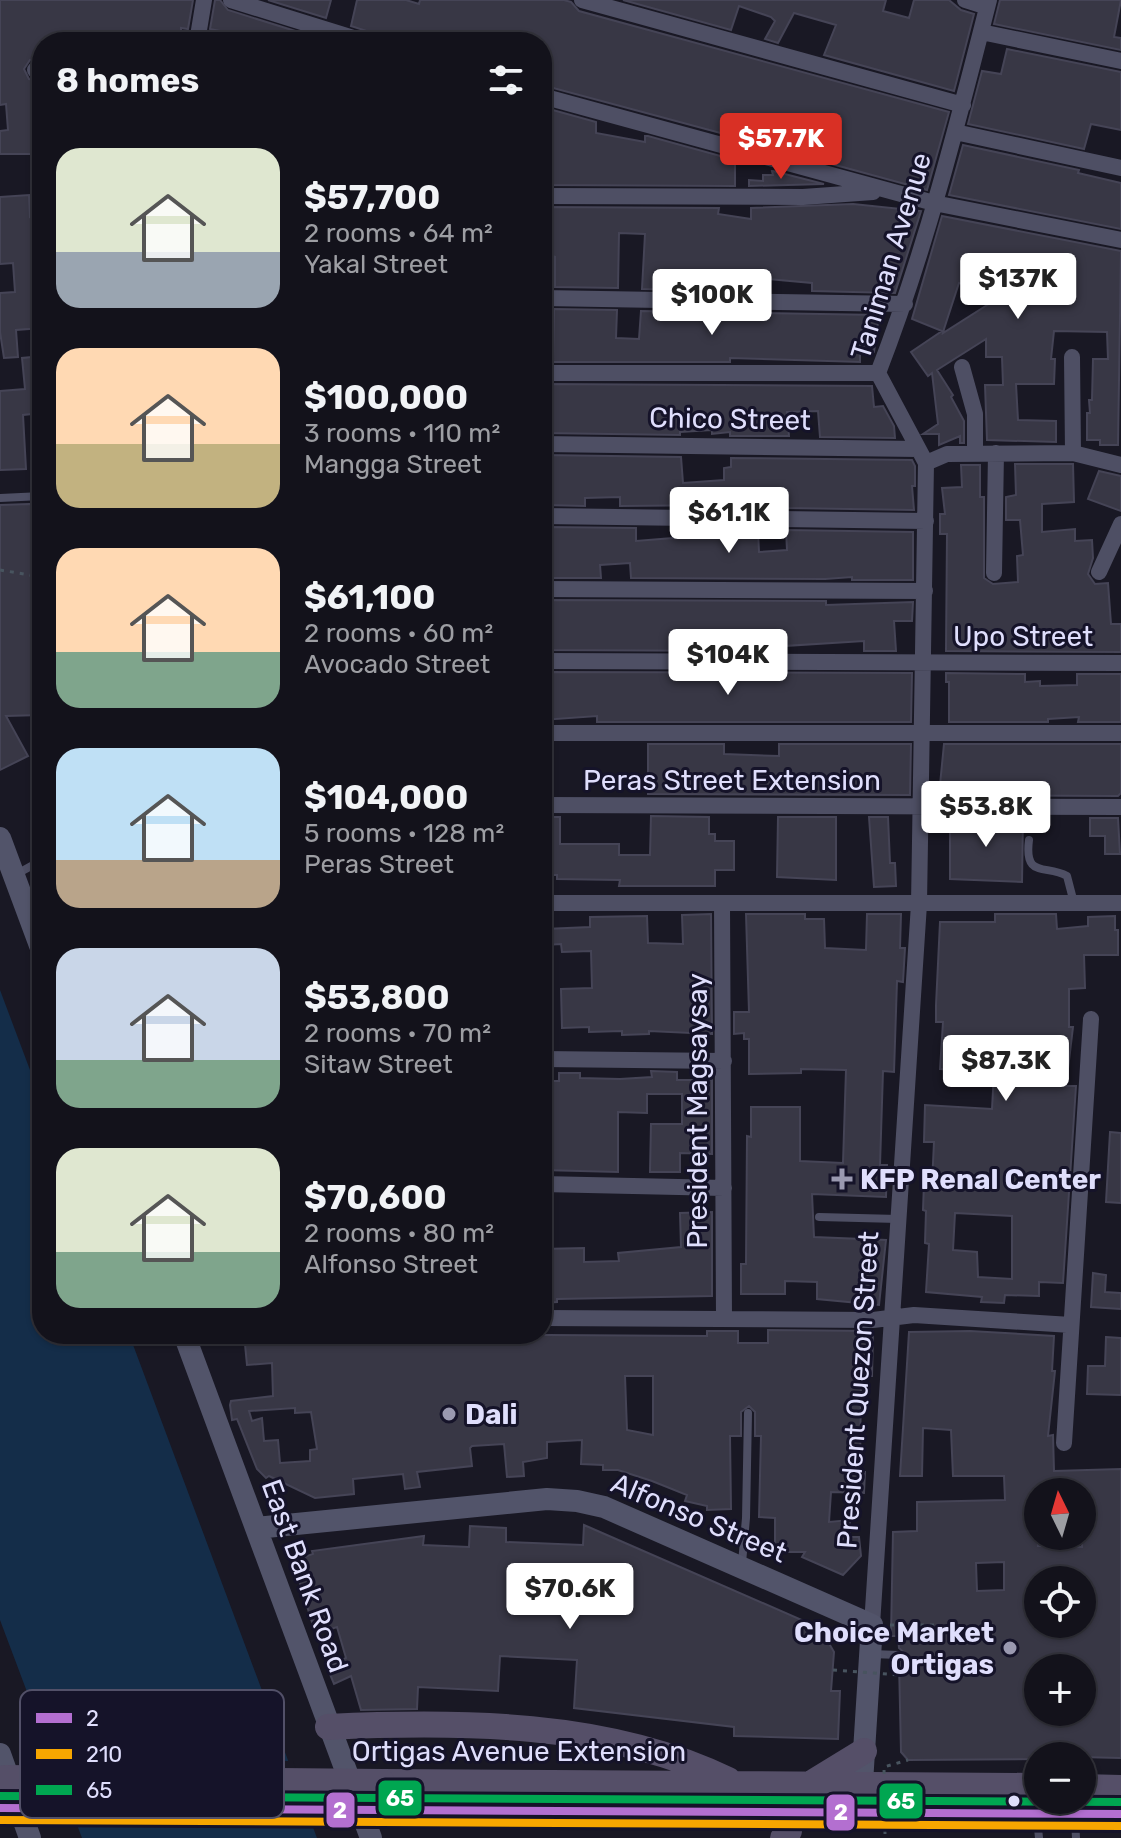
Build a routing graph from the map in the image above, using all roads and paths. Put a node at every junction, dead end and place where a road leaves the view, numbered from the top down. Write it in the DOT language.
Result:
graph roads {
  1 [pos="204,0"];
  2 [pos="231,0"];
  3 [pos="582,0"];
  4 [pos="965,0"];
  5 [pos="988,3"];
  6 [pos="199,32"];
  7 [pos="334,32"];
  8 [pos="981,32"];
  9 [pos="1121,61"];
  10 [pos="552,99"];
  11 [pos="963,105"];
  12 [pos="955,132"];
  13 [pos="1121,168"];
  14 [pos="887,191"];
  15 [pos="552,196"];
  16 [pos="934,203"];
  17 [pos="1121,240"];
  18 [pos="552,298"];
  19 [pos="905,304"];
  20 [pos="1072,357"];
  21 [pos="962,367"];
  22 [pos="552,373"];
  23 [pos="878,373"];
  24 [pos="552,444"];
  25 [pos="975,452"];
  26 [pos="996,453"];
  27 [pos="1073,453"];
  28 [pos="922,456"];
  29 [pos="1121,465"];
  30 [pos="32,496"];
  31 [pos="0,498"];
  32 [pos="552,516"];
  33 [pos="926,521"];
  34 [pos="1121,524"];
  35 [pos="0,570"];
  36 [pos="1099,572"];
  37 [pos="994,573"];
  38 [pos="32,575"];
  39 [pos="552,589"];
  40 [pos="925,591"];
  41 [pos="552,661"];
  42 [pos="925,662"];
  43 [pos="1121,663"];
  44 [pos="924,731"];
  45 [pos="552,733"];
  46 [pos="1121,733"];
  47 [pos="552,805"];
  48 [pos="922,807"];
  49 [pos="1121,807"];
  50 [pos="0,838"];
  51 [pos="1029,840"];
  52 [pos="32,865"];
  53 [pos="14,875"];
  54 [pos="552,903"];
  55 [pos="722,903"];
  56 [pos="1121,903"];
  57 [pos="919,904"];
  58 [pos="1074,904"];
  59 [pos="32,924"];
  60 [pos="1091,1019"];
  61 [pos="552,1059"];
  62 [pos="724,1061"];
  63 [pos="552,1184"];
  64 [pos="724,1188"];
  65 [pos="819,1217"];
  66 [pos="899,1219"];
  67 [pos="893,1317"];
  68 [pos="552,1318"];
  69 [pos="724,1319"];
  70 [pos="1071,1325"];
  71 [pos="188,1344"];
  72 [pos="748,1413"];
  73 [pos="1064,1443"];
  74 [pos="256,1528"];
  75 [pos="741,1568"];
  76 [pos="872,1625"];
  77 [pos="935,1625"];
  78 [pos="870,1654"];
  79 [pos="899,1655"];
  80 [pos="833,1670"];
  81 [pos="899,1675"];
  82 [pos="328,1727"];
  83 [pos="864,1751"];
  84 [pos="908,1760"];
  85 [pos="2,1770"];
  86 [pos="284,1779"];
  87 [pos="735,1783"];
  88 [pos="811,1783"];
  89 [pos="862,1783"];
  90 [pos="1024,1786"];
  91 [pos="1096,1787"];
  92 [pos="1121,1788"];
  93 [pos="284,1809"];
  94 [pos="791,1812"];
  95 [pos="20,1814"];
  96 [pos="1121,1814"];
  97 [pos="22,1818"];
  98 [pos="1037,1826"];
  99 [pos="1076,1826"];
  100 [pos="887,1836"];
  101 [pos="30,1838"];
  102 [pos="371,1838"];
  103 [pos="783,1838"];
  1 -- 6 [label="street"];
  2 -- 7 [label="street"];
  3 -- 11 [label="street"];
  4 -- 5 [label="street"];
  5 -- 8 [label="street, Taniman Avenue"];
  8 -- 9 [label="street"];
  8 -- 11 [label="street, Taniman Avenue"];
  10 -- 14 [label="street"];
  11 -- 12 [label="street, Taniman Avenue"];
  12 -- 13 [label="street"];
  12 -- 16 [label="street, Taniman Avenue"];
  14 -- 15 [label="street"];
  14 -- 16 [label="street"];
  16 -- 17 [label="street"];
  16 -- 19 [label="street, Taniman Avenue"];
  18 -- 19 [label="street"];
  19 -- 23 [label="street, Taniman Avenue"];
  20 -- 27 [label="street"];
  21 -- 25 [label="street"];
  22 -- 23 [label="street"];
  23 -- 28 [label="street, Taniman Avenue"];
  24 -- 28 [label="street, Chico Street"];
  25 -- 26 [label="street, Chico Street"];
  25 -- 28 [label="street, Chico Street"];
  26 -- 27 [label="street, Chico Street"];
  26 -- 37 [label="street"];
  27 -- 29 [label="street, Chico Street"];
  28 -- 33 [label="street, Taniman Avenue"];
  30 -- 31 [label="lane"];
  32 -- 33 [label="street"];
  33 -- 40 [label="street, President Quezon Street"];
  34 -- 36 [label="street"];
  35 -- 38 [label="path"];
  39 -- 40 [label="street"];
  40 -- 42 [label="street, President Quezon Street"];
  41 -- 42 [label="street, Upo Street"];
  42 -- 43 [label="street, Upo Street"];
  42 -- 44 [label="street, President Quezon Street"];
  44 -- 45 [label="street"];
  44 -- 46 [label="street"];
  44 -- 48 [label="street, President Quezon Street"];
  47 -- 48 [label="street, Peras Street Extension"];
  48 -- 49 [label="street, Peras Street Extension"];
  48 -- 57 [label="street, President Quezon Street"];
  50 -- 53 [label="street"];
  51 -- 58 [label="lane"];
  52 -- 53 [label="lane"];
  53 -- 59 [label="street"];
  54 -- 55 [label="street"];
  55 -- 57 [label="street"];
  55 -- 62 [label="street, President Magsaysay"];
  56 -- 58 [label="street"];
  57 -- 58 [label="street"];
  57 -- 66 [label="street, President Quezon Street"];
  60 -- 70 [label="street"];
  61 -- 62 [label="street"];
  62 -- 64 [label="street, President Magsaysay"];
  63 -- 64 [label="street"];
  64 -- 69 [label="street, President Magsaysay"];
  65 -- 66 [label="lane"];
  66 -- 67 [label="street, President Quezon Street"];
  67 -- 69 [label="street"];
  67 -- 70 [label="street"];
  67 -- 76 [label="street, President Quezon Street"];
  68 -- 69 [label="street"];
  70 -- 73 [label="street"];
  71 -- 74 [label="street, East Bank Road"];
  72 -- 75 [label="lane"];
  74 -- 75 [label="street, Alfonso Street"];
  74 -- 82 [label="street, East Bank Road"];
  75 -- 76 [label="street, Alfonso Street"];
  76 -- 77 [label="path"];
  76 -- 78 [label="street, President Quezon Street"];
  78 -- 79 [label="lane"];
  78 -- 83 [label="street, President Quezon Street"];
  80 -- 81 [label="path, bridge"];
  82 -- 87 [label="main road"];
  82 -- 102 [label="street, East Bank Road"];
  83 -- 88 [label="main road"];
  83 -- 89 [label="street, President Quezon Street"];
  84 -- 100 [label="path, bridge"];
  85 -- 95 [label="street"];
  86 -- 87 [label="main road, Ortigas Avenue Extension, bridge"];
  87 -- 88 [label="main road, Ortigas Avenue Extension"];
  88 -- 89 [label="main road, Ortigas Avenue Extension"];
  89 -- 90 [label="main road, Ortigas Avenue Extension"];
  91 -- 92 [label="main road"];
  93 -- 94 [label="main road, bridge"];
  94 -- 98 [label="main road"];
  94 -- 103 [label="main road"];
  96 -- 99 [label="main road"];
  97 -- 101 [label="street"];
  98 -- 99 [label="main road"];
}
